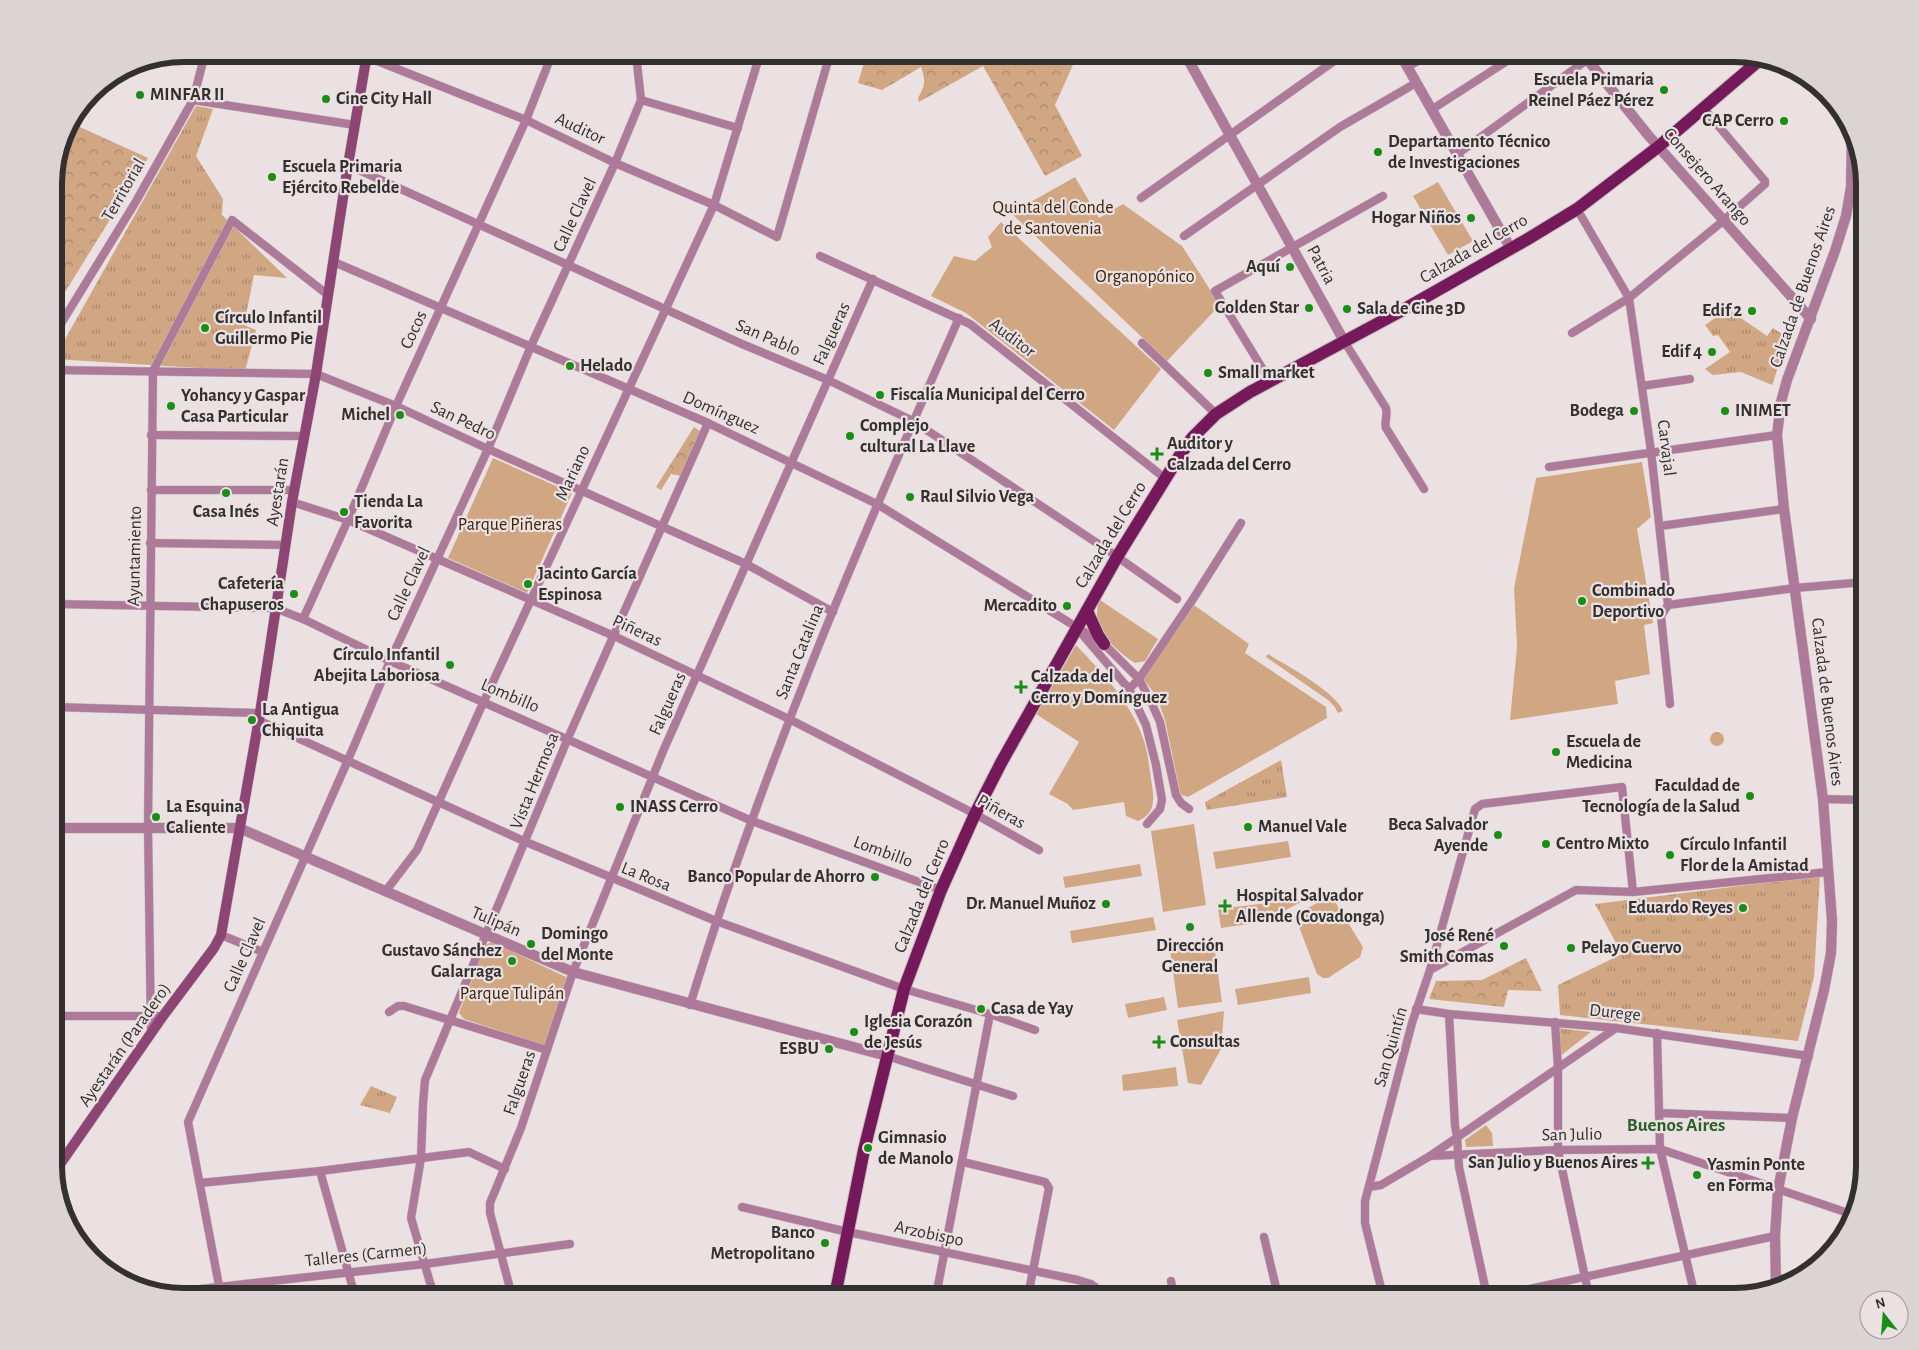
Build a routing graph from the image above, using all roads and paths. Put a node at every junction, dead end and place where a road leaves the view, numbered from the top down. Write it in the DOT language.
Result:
graph roads {
  1 [pos="203,62"];
  2 [pos="366,62"];
  3 [pos="384,62"];
  4 [pos="549,62"];
  5 [pos="637,62"];
  6 [pos="758,62"];
  7 [pos="828,62"];
  8 [pos="1190,62"];
  9 [pos="1333,62"];
  10 [pos="1404,62"];
  11 [pos="1417,62"];
  12 [pos="1506,62"];
  13 [pos="1580,62"];
  14 [pos="1593,62"];
  15 [pos="1755,65"];
  16 [pos="1407,67"];
  17 [pos="1416,83"];
  18 [pos="193,100"];
  19 [pos="642,100"];
  20 [pos="1704,109"];
  21 [pos="1431,110"];
  22 [pos="526,120"];
  23 [pos="355,125"];
  24 [pos="738,128"];
  25 [pos="1231,135"];
  26 [pos="1658,147"];
  27 [pos="1852,153"];
  28 [pos="1456,155"];
  29 [pos="616,163"];
  30 [pos="348,165"];
  31 [pos="1258,186"];
  32 [pos="1383,196"];
  33 [pos="1141,198"];
  34 [pos="714,205"];
  35 [pos="1577,209"];
  36 [pos="1723,221"];
  37 [pos="478,224"];
  38 [pos="1184,236"];
  39 [pos="1293,246"];
  40 [pos="1510,249"];
  41 [pos="820,256"];
  42 [pos="334,262"];
  43 [pos="568,265"];
  44 [pos="873,279"];
  45 [pos="328,295"];
  46 [pos="1629,298"];
  47 [pos="441,308"];
  48 [pos="666,308"];
  49 [pos="959,318"];
  50 [pos="1810,319"];
  51 [pos="63,320"];
  52 [pos="1572,333"];
  53 [pos="1344,341"];
  54 [pos="1142,343"];
  55 [pos="531,346"];
  56 [pos="63,370"];
  57 [pos="153,371"];
  58 [pos="316,374"];
  59 [pos="1690,379"];
  60 [pos="828,380"];
  61 [pos="1270,381"];
  62 [pos="1642,386"];
  63 [pos="629,389"];
  64 [pos="396,406"];
  65 [pos="1216,414"];
  66 [pos="913,421"];
  67 [pos="708,423"];
  68 [pos="151,435"];
  69 [pos="1777,435"];
  70 [pos="304,436"];
  71 [pos="488,449"];
  72 [pos="1651,451"];
  73 [pos="792,462"];
  74 [pos="1549,467"];
  75 [pos="1166,479"];
  76 [pos="1424,489"];
  77 [pos="151,490"];
  78 [pos="294,490"];
  79 [pos="582,491"];
  80 [pos="292,502"];
  81 [pos="877,504"];
  82 [pos="1784,509"];
  83 [pos="348,520"];
  84 [pos="1241,523"];
  85 [pos="663,526"];
  86 [pos="1660,526"];
  87 [pos="150,543"];
  88 [pos="286,545"];
  89 [pos="1117,557"];
  90 [pos="437,560"];
  91 [pos="746,564"];
  92 [pos="1856,583"];
  93 [pos="1795,588"];
  94 [pos="531,599"];
  95 [pos="1177,599"];
  96 [pos="63,604"];
  97 [pos="149,605"];
  98 [pos="1668,605"];
  99 [pos="275,608"];
  100 [pos="1086,611"];
  101 [pos="833,612"];
  102 [pos="303,619"];
  103 [pos="1077,628"];
  104 [pos="614,636"];
  105 [pos="1104,644"];
  106 [pos="390,661"];
  107 [pos="697,676"];
  108 [pos="1139,679"];
  109 [pos="1129,689"];
  110 [pos="484,701"];
  111 [pos="1670,704"];
  112 [pos="63,707"];
  113 [pos="149,709"];
  114 [pos="259,716"];
  115 [pos="789,719"];
  116 [pos="568,738"];
  117 [pos="348,760"];
  118 [pos="654,776"];
  119 [pos="1823,799"];
  120 [pos="1856,800"];
  121 [pos="438,802"];
  122 [pos="1189,809"];
  123 [pos="975,814"];
  124 [pos="752,820"];
  125 [pos="1147,824"];
  126 [pos="148,827"];
  127 [pos="63,828"];
  128 [pos="239,828"];
  129 [pos="526,842"];
  130 [pos="1039,850"];
  131 [pos="306,857"];
  132 [pos="1828,872"];
  133 [pos="611,879"];
  134 [pos="941,890"];
  135 [pos="385,892"];
  136 [pos="1633,892"];
  137 [pos="716,921"];
  138 [pos="221,935"];
  139 [pos="486,935"];
  140 [pos="263,952"];
  141 [pos="1430,970"];
  142 [pos="573,972"];
  143 [pos="904,989"];
  144 [pos="690,1005"];
  145 [pos="1416,1009"];
  146 [pos="389,1012"];
  147 [pos="990,1014"];
  148 [pos="1449,1014"];
  149 [pos="63,1016"];
  150 [pos="163,1016"];
  151 [pos="151,1017"];
  152 [pos="450,1020"];
  153 [pos="1555,1022"];
  154 [pos="1616,1028"];
  155 [pos="1035,1030"];
  156 [pos="1656,1033"];
  157 [pos="151,1034"];
  158 [pos="547,1050"];
  159 [pos="886,1056"];
  160 [pos="1809,1056"];
  161 [pos="1558,1067"];
  162 [pos="977,1084"];
  163 [pos="1013,1096"];
  164 [pos="1659,1113"];
  165 [pos="1792,1118"];
  166 [pos="1457,1136"];
  167 [pos="1558,1150"];
  168 [pos="1660,1150"];
  169 [pos="1458,1154"];
  170 [pos="1430,1156"];
  171 [pos="421,1158"];
  172 [pos="63,1160"];
  173 [pos="963,1162"];
  174 [pos="505,1169"];
  175 [pos="320,1171"];
  176 [pos="200,1183"];
  177 [pos="1369,1187"];
  178 [pos="1778,1190"];
  179 [pos="742,1207"];
  180 [pos="1847,1213"];
  181 [pos="848,1232"];
  182 [pos="1775,1236"];
  183 [pos="1264,1237"];
  184 [pos="570,1244"];
  185 [pos="944,1252"];
  186 [pos="500,1254"];
  187 [pos="1686,1254"];
  188 [pos="425,1264"];
  189 [pos="348,1271"];
  190 [pos="1033,1271"];
  191 [pos="1585,1277"];
  192 [pos="1776,1280"];
  193 [pos="1171,1281"];
  194 [pos="220,1286"];
  195 [pos="204,1288"];
  196 [pos="353,1288"];
  197 [pos="432,1288"];
  198 [pos="510,1288"];
  199 [pos="837,1288"];
  200 [pos="937,1288"];
  201 [pos="1030,1288"];
  202 [pos="1096,1288"];
  203 [pos="1172,1288"];
  204 [pos="1276,1288"];
  205 [pos="1381,1288"];
  206 [pos="1485,1288"];
  207 [pos="1533,1288"];
  208 [pos="1587,1288"];
  209 [pos="1693,1288"];
  1 -- 18 [label="street, Territorial"];
  2 -- 23 [label="main road, Ayestarán"];
  3 -- 22 [label="street, Auditor"];
  4 -- 22 [label="street, Cocos"];
  5 -- 19 [label="street, Calle Clavel"];
  6 -- 24 [label="street, Mariano"];
  7 -- 34 [label="street, Auditor"];
  8 -- 25 [label="street, Patria"];
  9 -- 25 [label="street"];
  10 -- 16 [label="street"];
  11 -- 16 [label="street"];
  12 -- 21 [label="street"];
  13 -- 28 [label="street"];
  14 -- 26 [label="street, Consejero Arango"];
  15 -- 20 [label="main road, Calzada del Cerro"];
  16 -- 17 [label="street"];
  17 -- 21 [label="street"];
  17 -- 31 [label="street"];
  18 -- 23 [label="street"];
  18 -- 51 [label="street, Territorial"];
  19 -- 24 [label="street"];
  19 -- 29 [label="street, Calle Clavel"];
  20 -- 26 [label="main road, Calzada del Cerro"];
  20 -- 36 [label="street"];
  21 -- 28 [label="street"];
  22 -- 29 [label="street, Auditor"];
  22 -- 37 [label="street, Cocos"];
  23 -- 30 [label="main road, Ayestarán"];
  24 -- 34 [label="street, Mariano"];
  25 -- 31 [label="street, Patria"];
  25 -- 33 [label="street"];
  26 -- 35 [label="main road, Calzada del Cerro"];
  26 -- 36 [label="street, Consejero Arango"];
  27 -- 50 [label="street, Calzada de Buenos Aires"];
  28 -- 40 [label="street"];
  29 -- 34 [label="street, Auditor"];
  29 -- 43 [label="street, Calle Clavel"];
  30 -- 37 [label="street, San Pablo"];
  30 -- 42 [label="main road, Ayestarán"];
  31 -- 38 [label="street"];
  31 -- 39 [label="street, Patria"];
  32 -- 39 [label="street"];
  34 -- 48 [label="street, Mariano"];
  35 -- 40 [label="main road, Calzada del Cerro"];
  35 -- 46 [label="street, Carvajal"];
  36 -- 46 [label="street"];
  36 -- 50 [label="street, Consejero Arango"];
  37 -- 43 [label="street, San Pablo"];
  37 -- 47 [label="street, Cocos"];
  39 -- 53 [label="street, Patria"];
  39 -- 61 [label="street"];
  40 -- 53 [label="main road, Calzada del Cerro"];
  41 -- 44 [label="street, Auditor"];
  42 -- 45 [label="main road, Ayestarán"];
  42 -- 47 [label="street, Domínguez"];
  43 -- 48 [label="street, San Pablo"];
  43 -- 55 [label="street, Calle Clavel"];
  44 -- 49 [label="street, Auditor"];
  44 -- 60 [label="street, Falgueras"];
  45 -- 57 [label="street, Ayuntamiento"];
  45 -- 58 [label="main road, Ayestarán"];
  46 -- 52 [label="street"];
  46 -- 62 [label="street, Carvajal"];
  47 -- 55 [label="street, Domínguez"];
  47 -- 64 [label="street, Cocos"];
  48 -- 60 [label="street, San Pablo"];
  48 -- 63 [label="street, Mariano"];
  49 -- 66 [label="street, Santa Catalina"];
  49 -- 75 [label="street, Auditor"];
  50 -- 69 [label="street, Calzada de Buenos Aires"];
  53 -- 61 [label="main road, Calzada del Cerro"];
  53 -- 76 [label="street, Patria"];
  54 -- 65 [label="street"];
  55 -- 63 [label="street, Domínguez"];
  55 -- 71 [label="street, Calle Clavel"];
  56 -- 57 [label="street, San Pedro"];
  57 -- 58 [label="street, San Pedro"];
  57 -- 68 [label="street, Ayuntamiento"];
  58 -- 64 [label="street, San Pedro"];
  58 -- 70 [label="main road, Ayestarán"];
  59 -- 62 [label="street"];
  60 -- 66 [label="street, San Pablo"];
  60 -- 73 [label="street, Falgueras"];
  61 -- 65 [label="main road, Calzada del Cerro"];
  62 -- 72 [label="street, Carvajal"];
  63 -- 67 [label="street, Domínguez"];
  63 -- 79 [label="street, Mariano"];
  64 -- 71 [label="street, San Pedro"];
  64 -- 83 [label="street, Cocos"];
  65 -- 75 [label="main road, Calzada del Cerro"];
  66 -- 81 [label="street, Santa Catalina"];
  66 -- 89 [label="street, San Pablo"];
  67 -- 73 [label="street, Domínguez"];
  67 -- 85 [label="street, Vista Hermosa"];
  68 -- 70 [label="street"];
  68 -- 77 [label="street, Ayuntamiento"];
  69 -- 72 [label="street"];
  69 -- 82 [label="street, Calzada de Buenos Aires"];
  70 -- 78 [label="main road, Ayestarán"];
  71 -- 79 [label="street, San Pedro"];
  71 -- 90 [label="street, Calle Clavel"];
  72 -- 74 [label="street"];
  72 -- 86 [label="street, Carvajal"];
  73 -- 81 [label="street, Domínguez"];
  73 -- 91 [label="street, Falgueras"];
  75 -- 89 [label="main road, Calzada del Cerro"];
  77 -- 78 [label="street"];
  77 -- 87 [label="street, Ayuntamiento"];
  78 -- 80 [label="main road, Ayestarán"];
  79 -- 85 [label="street, San Pedro"];
  79 -- 94 [label="street, Mariano"];
  80 -- 83 [label="street, Piñeras"];
  80 -- 88 [label="main road, Ayestarán"];
  81 -- 101 [label="street, Santa Catalina"];
  81 -- 103 [label="street, Domínguez"];
  82 -- 86 [label="street"];
  82 -- 93 [label="street, Calzada de Buenos Aires"];
  83 -- 90 [label="street, Piñeras"];
  83 -- 102 [label="street, Cocos"];
  84 -- 108 [label="street"];
  85 -- 91 [label="street, San Pedro"];
  85 -- 104 [label="street, Vista Hermosa"];
  86 -- 98 [label="street, Carvajal"];
  87 -- 88 [label="street"];
  87 -- 97 [label="street, Ayuntamiento"];
  88 -- 99 [label="main road, Ayestarán"];
  89 -- 95 [label="street, San Pablo"];
  89 -- 100 [label="main road, Calzada del Cerro"];
  90 -- 94 [label="street, Piñeras"];
  90 -- 106 [label="street, Calle Clavel"];
  91 -- 101 [label="street, San Pedro"];
  91 -- 107 [label="street, Falgueras"];
  92 -- 93 [label="street"];
  93 -- 98 [label="street"];
  93 -- 119 [label="street, Calzada de Buenos Aires"];
  94 -- 104 [label="street, Piñeras"];
  94 -- 110 [label="street, Mariano"];
  96 -- 97 [label="street, Lombillo"];
  97 -- 99 [label="street, Lombillo"];
  97 -- 113 [label="street, Ayuntamiento"];
  98 -- 111 [label="street, Carvajal"];
  99 -- 102 [label="street, Lombillo"];
  99 -- 114 [label="main road, Ayestarán"];
  100 -- 103 [label="main road, Calzada del Cerro"];
  100 -- 105 [label="main road"];
  101 -- 115 [label="street, Santa Catalina"];
  102 -- 106 [label="street, Lombillo"];
  103 -- 105 [label="street, Domínguez"];
  103 -- 109 [label="street, Domínguez"];
  103 -- 123 [label="main road, Calzada del Cerro"];
  104 -- 107 [label="street, Piñeras"];
  104 -- 116 [label="street, Vista Hermosa"];
  105 -- 108 [label="street, Domínguez"];
  106 -- 110 [label="street, Lombillo"];
  106 -- 117 [label="street, Calle Clavel"];
  107 -- 115 [label="street, Piñeras"];
  107 -- 118 [label="street, Falgueras"];
  108 -- 109 [label="street"];
  108 -- 122 [label="street, Domínguez"];
  109 -- 125 [label="street, Domínguez"];
  110 -- 116 [label="street, Lombillo"];
  110 -- 121 [label="street, Mariano"];
  112 -- 113 [label="street, La Rosa"];
  113 -- 114 [label="street, La Rosa"];
  113 -- 126 [label="street, Ayuntamiento"];
  114 -- 117 [label="street, La Rosa"];
  114 -- 128 [label="main road, Ayestarán"];
  115 -- 123 [label="street, Piñeras"];
  115 -- 124 [label="street, Santa Catalina"];
  116 -- 118 [label="street, Lombillo"];
  116 -- 129 [label="street, Vista Hermosa"];
  117 -- 121 [label="street, La Rosa"];
  117 -- 131 [label="street, Calle Clavel"];
  118 -- 124 [label="street, Lombillo"];
  118 -- 133 [label="street, Falgueras"];
  119 -- 120 [label="street"];
  119 -- 132 [label="street, Calzada de Buenos Aires"];
  121 -- 129 [label="street, La Rosa"];
  121 -- 135 [label="street, Mariano"];
  123 -- 130 [label="street, Piñeras"];
  123 -- 134 [label="main road, Calzada del Cerro"];
  124 -- 134 [label="street, Lombillo"];
  124 -- 137 [label="street, Santa Catalina"];
  126 -- 127 [label="street, Tulipán"];
  126 -- 128 [label="street, Tulipán"];
  126 -- 151 [label="street, Ayuntamiento"];
  128 -- 131 [label="street, Tulipán"];
  128 -- 138 [label="main road, Ayestarán"];
  129 -- 133 [label="street, La Rosa"];
  129 -- 139 [label="street, Vista Hermosa"];
  131 -- 135 [label="street, Tulipán"];
  131 -- 140 [label="street, Calle Clavel"];
  132 -- 136 [label="street"];
  132 -- 160 [label="street, Calzada de Buenos Aires"];
  133 -- 137 [label="street, La Rosa"];
  133 -- 142 [label="street, Falgueras"];
  134 -- 143 [label="main road, Calzada del Cerro"];
  135 -- 139 [label="street, Tulipán"];
  136 -- 141 [label="street"];
  136 -- 141 [label="street, San Quintín"];
  137 -- 143 [label="street, La Rosa"];
  137 -- 144 [label="street, Santa Catalina"];
  138 -- 140 [label="street"];
  138 -- 150 [label="main road, Ayestarán (Paradero)"];
  139 -- 142 [label="street, Tulipán"];
  139 -- 152 [label="street, Vista Hermosa"];
  140 -- 176 [label="street, Calle Clavel"];
  141 -- 145 [label="street, San Quintín"];
  142 -- 144 [label="street, Tulipán"];
  142 -- 158 [label="street, Falgueras"];
  143 -- 147 [label="street, La Rosa"];
  143 -- 159 [label="main road, Calzada del Cerro"];
  144 -- 159 [label="street, Tulipán"];
  145 -- 148 [label="street, Durege"];
  145 -- 177 [label="street, San Quintín"];
  146 -- 152 [label="street"];
  147 -- 155 [label="street, La Rosa"];
  147 -- 162 [label="street"];
  148 -- 153 [label="street, Durege"];
  148 -- 166 [label="street"];
  149 -- 151 [label="street"];
  150 -- 151 [label="street"];
  150 -- 157 [label="main road, Ayestarán (Paradero)"];
  151 -- 157 [label="street, Ayuntamiento"];
  152 -- 158 [label="street"];
  152 -- 171 [label="street, Vista Hermosa"];
  153 -- 154 [label="street, Durege"];
  153 -- 161 [label="street"];
  154 -- 156 [label="street, Durege"];
  154 -- 161 [label="street"];
  156 -- 160 [label="street, Durege"];
  156 -- 164 [label="street"];
  157 -- 172 [label="main road, Ayestarán (Paradero)"];
  158 -- 174 [label="street, Falgueras"];
  159 -- 162 [label="street, Tulipán"];
  159 -- 181 [label="main road, Calzada del Cerro"];
  160 -- 165 [label="street, Calzada de Buenos Aires"];
  161 -- 166 [label="street"];
  161 -- 167 [label="street"];
  162 -- 163 [label="street, Tulipán"];
  162 -- 173 [label="street"];
  164 -- 165 [label="street"];
  164 -- 168 [label="street"];
  165 -- 178 [label="street, Calzada de Buenos Aires"];
  166 -- 169 [label="street"];
  166 -- 170 [label="street"];
  167 -- 168 [label="street, San Julio"];
  167 -- 169 [label="street, San Julio"];
  167 -- 191 [label="street"];
  168 -- 178 [label="street, San Julio"];
  168 -- 187 [label="street"];
  169 -- 170 [label="street, San Julio"];
  169 -- 206 [label="street"];
  170 -- 177 [label="street"];
  171 -- 174 [label="street"];
  171 -- 175 [label="street"];
  171 -- 188 [label="street, Vista Hermosa"];
  173 -- 185 [label="street"];
  173 -- 190 [label="street"];
  174 -- 186 [label="street, Falgueras"];
  175 -- 176 [label="street"];
  175 -- 189 [label="street"];
  176 -- 194 [label="street"];
  177 -- 205 [label="street, San Quintín"];
  178 -- 180 [label="street, San Julio"];
  178 -- 182 [label="street, Calzada de Buenos Aires"];
  179 -- 181 [label="street, Arzobispo"];
  181 -- 185 [label="street, Arzobispo"];
  181 -- 199 [label="main road, Calzada del Cerro"];
  182 -- 187 [label="street"];
  182 -- 192 [label="street, Calzada de Buenos Aires"];
  183 -- 204 [label="street"];
  184 -- 186 [label="street, Talleres (Carmen)"];
  185 -- 190 [label="street, Arzobispo"];
  185 -- 200 [label="street"];
  186 -- 188 [label="street, Talleres (Carmen)"];
  186 -- 198 [label="street, Falgueras"];
  187 -- 191 [label="street"];
  187 -- 209 [label="street"];
  188 -- 189 [label="street, Talleres (Carmen)"];
  188 -- 197 [label="street, Vista Hermosa"];
  189 -- 194 [label="street, Talleres (Carmen)"];
  189 -- 196 [label="street"];
  190 -- 201 [label="street"];
  190 -- 202 [label="street, Arzobispo"];
  191 -- 207 [label="street"];
  191 -- 208 [label="street"];
  193 -- 203 [label="street"];
  194 -- 195 [label="street, Talleres (Carmen)"];
}
